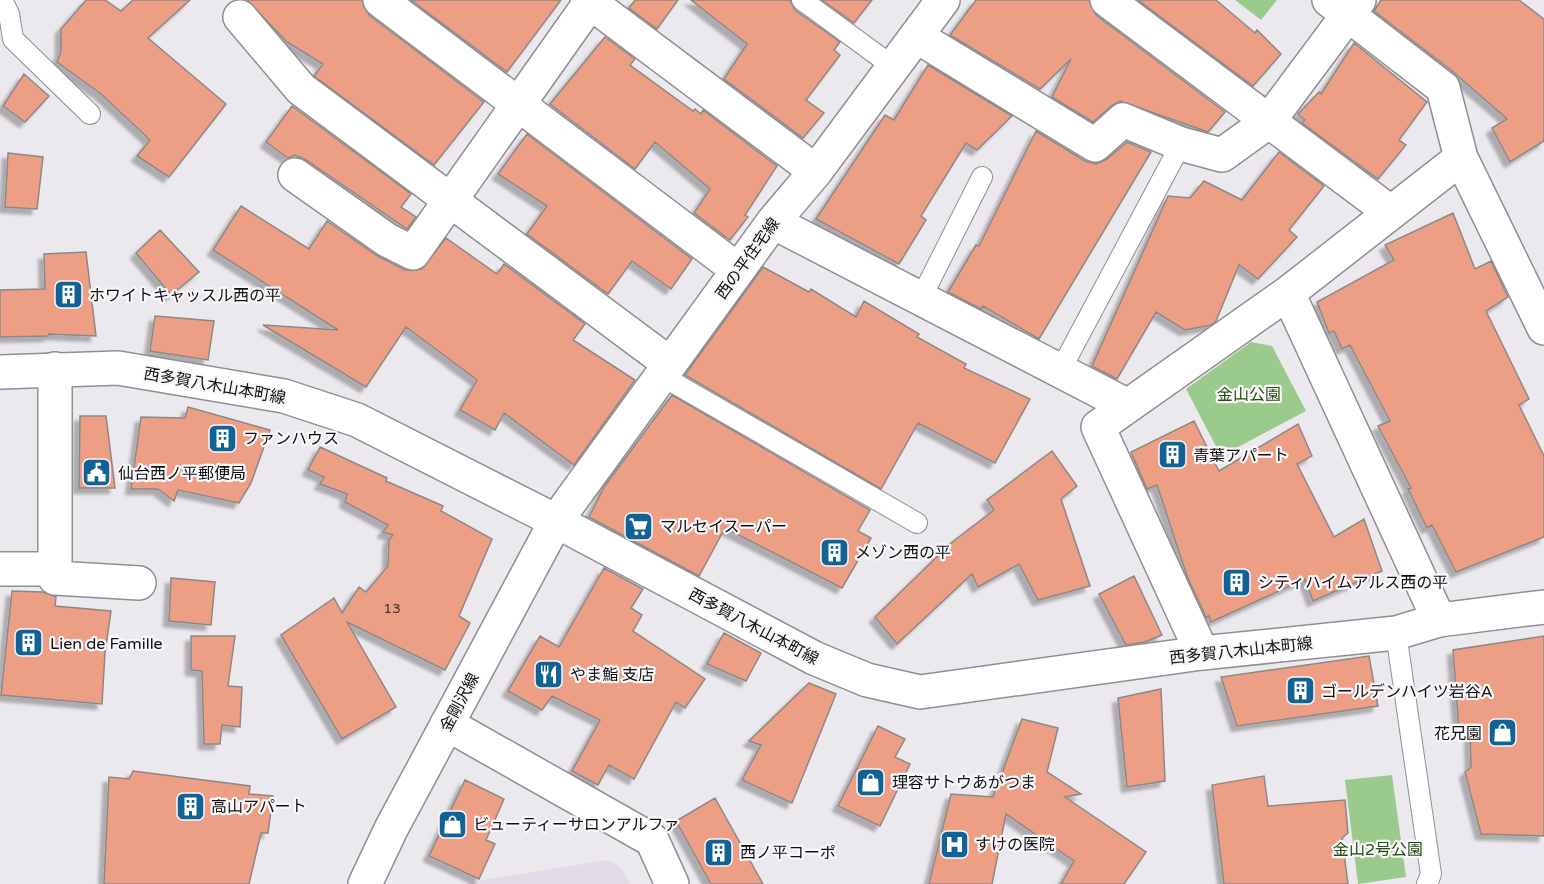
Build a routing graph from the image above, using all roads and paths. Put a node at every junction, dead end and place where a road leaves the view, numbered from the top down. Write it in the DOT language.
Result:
graph roads {
  1 [pos="2,0"];
  2 [pos="380,0"];
  3 [pos="802,0"];
  4 [pos="943,0"];
  5 [pos="1107,0"];
  6 [pos="590,1"];
  7 [pos="1346,5"];
  8 [pos="240,16"];
  9 [pos="916,36"];
  10 [pos="895,68"];
  11 [pos="518,104"];
  12 [pos="90,114"];
  13 [pos="1268,122"];
  14 [pos="1181,144"];
  15 [pos="1461,158"];
  16 [pos="814,170"];
  17 [pos="295,175"];
  18 [pos="982,177"];
  19 [pos="450,201"];
  20 [pos="1390,212"];
  21 [pos="773,222"];
  22 [pos="738,270"];
  23 [pos="1288,293"];
  24 [pos="921,298"];
  25 [pos="1544,328"];
  26 [pos="54,369"];
  27 [pos="666,370"];
  28 [pos="1060,371"];
  29 [pos="0,372"];
  30 [pos="1128,406"];
  31 [pos="556,520"];
  32 [pos="917,523"];
  33 [pos="0,569"];
  34 [pos="55,569"];
  35 [pos="139,583"];
  36 [pos="1544,607"];
  37 [pos="1439,620"];
  38 [pos="1396,633"];
  39 [pos="1202,653"];
  40 [pos="447,724"];
  41 [pos="365,884"];
  42 [pos="672,884"];
  43 [pos="1427,884"];
  1 -- 12 [label="lane"];
  2 -- 11 [label="street"];
  3 -- 10 [label="lane"];
  4 -- 9 [label="street, 西の平住宅線"];
  5 -- 13 [label="street"];
  6 -- 11 [label="street"];
  6 -- 16 [label="street"];
  7 -- 13 [label="street"];
  7 -- 15 [label="street"];
  8 -- 19 [label="street"];
  9 -- 10 [label="street, 西の平住宅線"];
  9 -- 14 [label="street"];
  10 -- 16 [label="street, 西の平住宅線"];
  11 -- 19 [label="street"];
  11 -- 22 [label="street"];
  13 -- 14 [label="street"];
  13 -- 20 [label="street"];
  14 -- 28 [label="lane"];
  15 -- 20 [label="street"];
  15 -- 25 [label="street"];
  16 -- 21 [label="street, 西の平住宅線"];
  17 -- 19 [label="street"];
  18 -- 24 [label="lane"];
  19 -- 27 [label="street"];
  20 -- 23 [label="street"];
  21 -- 22 [label="street, 西の平住宅線"];
  21 -- 24 [label="street"];
  22 -- 27 [label="street, 西の平住宅線"];
  23 -- 30 [label="street"];
  23 -- 37 [label="street"];
  24 -- 28 [label="street"];
  26 -- 29 [label="street, 西多賀八木山本町線"];
  26 -- 31 [label="street, 西多賀八木山本町線"];
  26 -- 34 [label="street"];
  27 -- 31 [label="street, 西の平住宅線"];
  27 -- 32 [label="lane"];
  28 -- 30 [label="street"];
  30 -- 39 [label="street"];
  31 -- 39 [label="street, 西多賀八木山本町線"];
  31 -- 40 [label="street, 金剛沢線"];
  33 -- 34 [label="street"];
  34 -- 35 [label="street"];
  36 -- 37 [label="street, 西多賀八木山本町線"];
  37 -- 38 [label="street, 西多賀八木山本町線"];
  38 -- 39 [label="street, 西多賀八木山本町線"];
  38 -- 43 [label="lane"];
  40 -- 41 [label="street, 金剛沢線"];
  40 -- 42 [label="street"];
}
